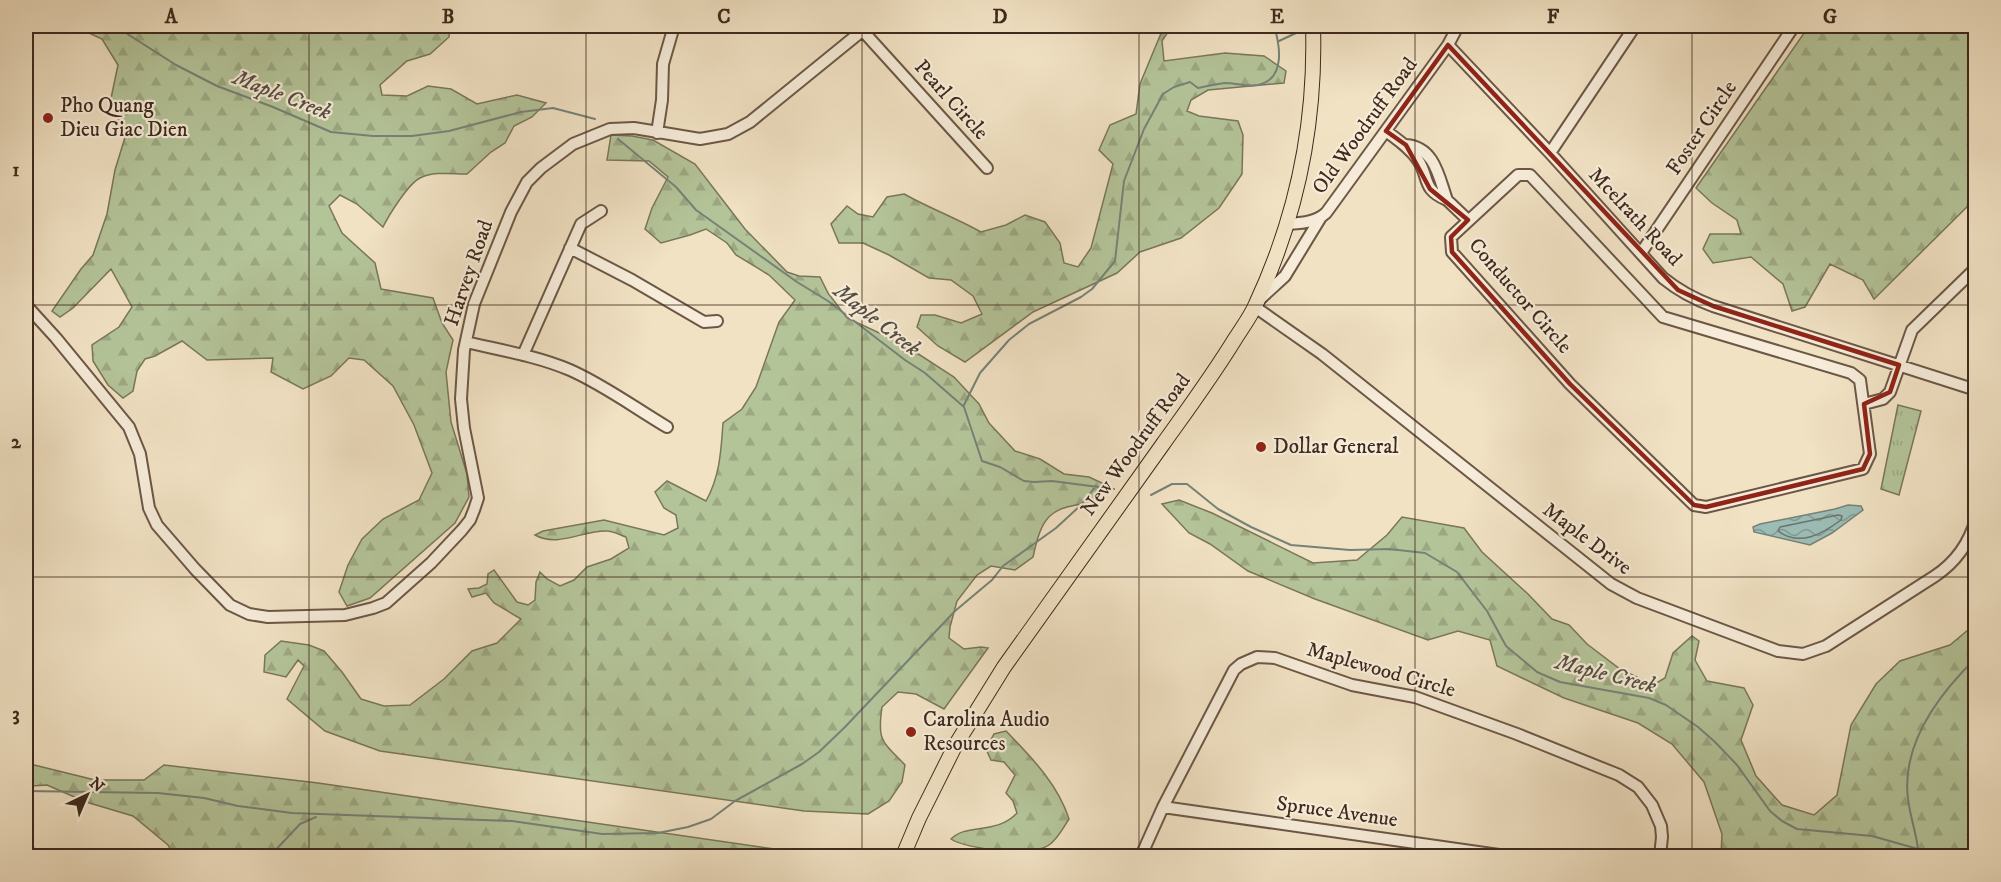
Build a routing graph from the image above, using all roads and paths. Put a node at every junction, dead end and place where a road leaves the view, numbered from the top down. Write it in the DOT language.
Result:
graph roads {
  1 [pos="674,26"];
  2 [pos="1313,26"];
  3 [pos="1458,26"];
  4 [pos="1635,26"];
  5 [pos="1794,26"];
  6 [pos="865,28"];
  7 [pos="1448,45"];
  8 [pos="1386,131"];
  9 [pos="657,132"];
  10 [pos="1550,153"];
  11 [pos="987,168"];
  12 [pos="601,211"];
  13 [pos="1322,217"];
  14 [pos="1468,220"];
  15 [pos="1287,224"];
  16 [pos="570,248"];
  17 [pos="1641,253"];
  18 [pos="1976,268"];
  19 [pos="26,305"];
  20 [pos="1256,305"];
  21 [pos="717,321"];
  22 [pos="466,342"];
  23 [pos="523,355"];
  24 [pos="1899,365"];
  25 [pos="1976,390"];
  26 [pos="1864,404"];
  27 [pos="667,427"];
  28 [pos="1976,519"];
  29 [pos="1163,807"];
  30 [pos="903,856"];
  31 [pos="1141,856"];
  32 [pos="1506,856"];
  33 [pos="1660,856"];
  1 -- 9 [label="street"];
  2 -- 15 [label="main road, New Woodruff Road"];
  3 -- 7 [label="street, Old Woodruff Road"];
  4 -- 10 [label="street"];
  5 -- 17 [label="street, Foster Circle"];
  6 -- 9 [label="street, Harvey Road"];
  6 -- 11 [label="street, Pearl Circle"];
  7 -- 8 [label="street, Old Woodruff Road"];
  7 -- 10 [label="street, Mcelrath Road"];
  8 -- 13 [label="street, Old Woodruff Road"];
  8 -- 14 [label="street"];
  9 -- 22 [label="street, Harvey Road"];
  10 -- 17 [label="street, Mcelrath Road"];
  12 -- 16 [label="street"];
  13 -- 15 [label="street, Old Woodruff Road"];
  13 -- 20 [label="street"];
  14 -- 26 [label="street, Conductor Circle"];
  14 -- 26 [label="street, Conductor Circle"];
  15 -- 20 [label="main road, New Woodruff Road"];
  16 -- 21 [label="street"];
  16 -- 23 [label="street"];
  17 -- 24 [label="street, Mcelrath Road"];
  18 -- 24 [label="street"];
  19 -- 22 [label="street, Harvey Road"];
  20 -- 28 [label="street, Maple Drive"];
  20 -- 30 [label="main road, New Woodruff Road"];
  22 -- 23 [label="street"];
  23 -- 27 [label="street"];
  24 -- 25 [label="street, Mcelrath Road"];
  24 -- 26 [label="street"];
  29 -- 31 [label="street, Maplewood Circle"];
  29 -- 32 [label="street, Spruce Avenue"];
  29 -- 33 [label="street, Maplewood Circle"];
}
